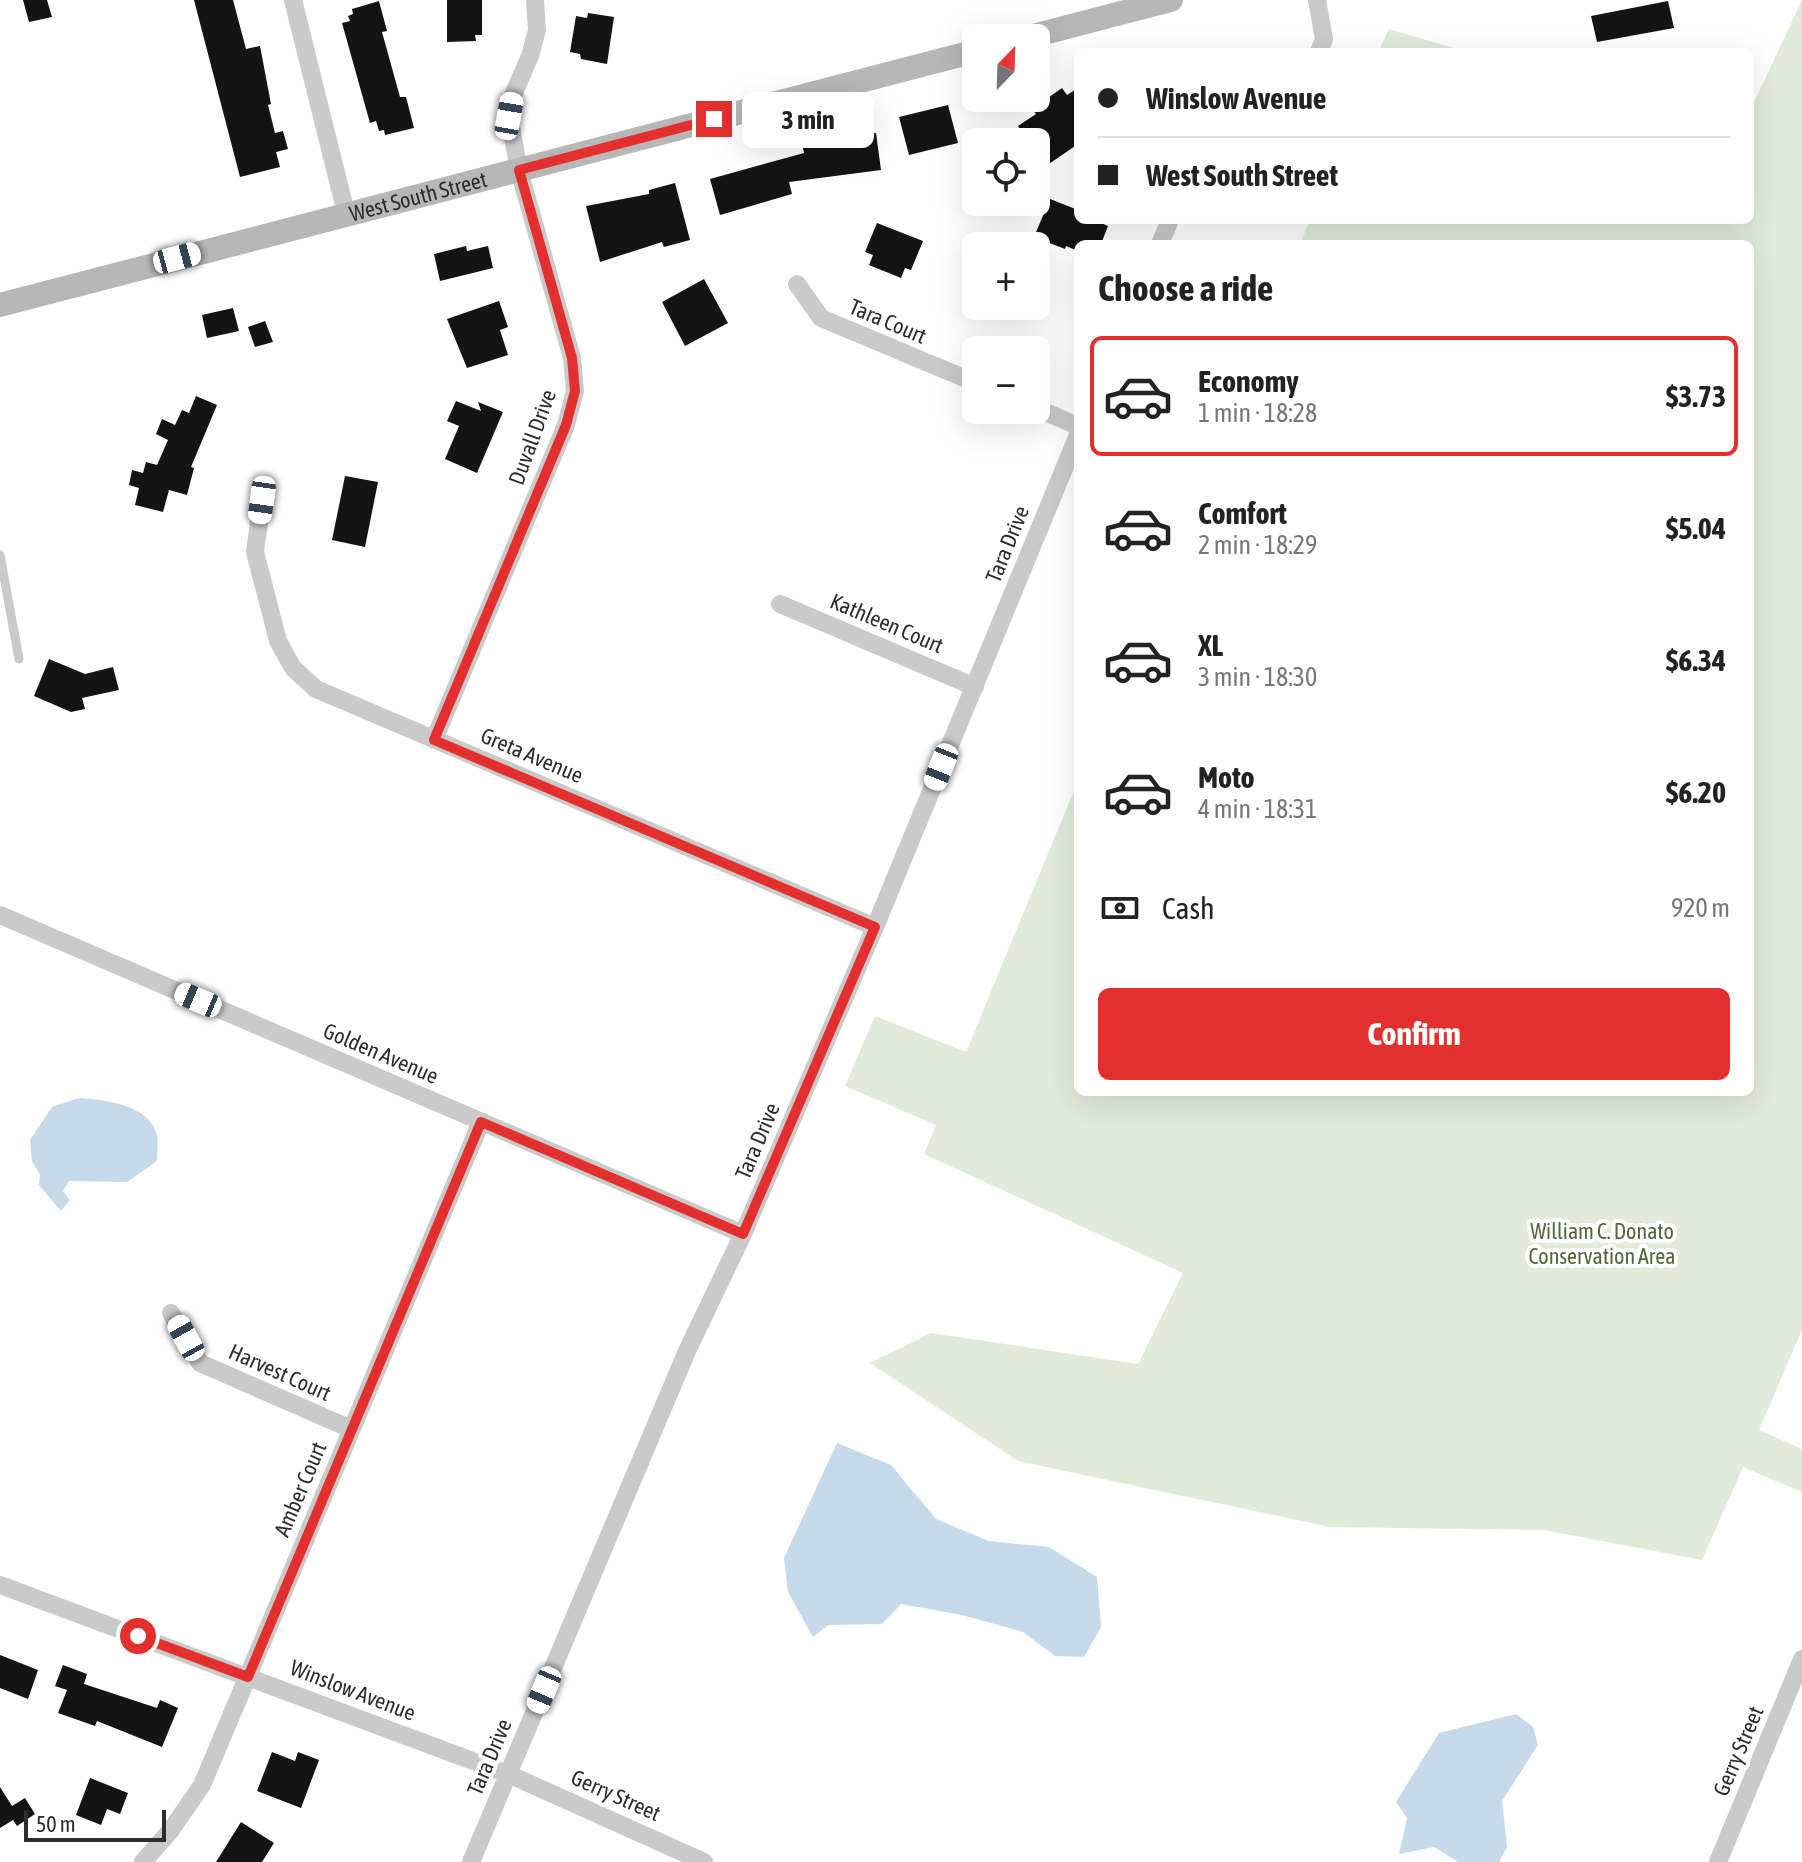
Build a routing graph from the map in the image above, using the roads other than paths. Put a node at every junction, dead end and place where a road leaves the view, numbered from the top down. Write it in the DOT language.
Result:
graph roads {
  1 [pos="293,0"];
  2 [pos="535,0"];
  3 [pos="1171,0"];
  4 [pos="1317,0"];
  5 [pos="1050,31"];
  6 [pos="1321,48"];
  7 [pos="962,55"];
  8 [pos="519,170"];
  9 [pos="346,213"];
  10 [pos="797,284"];
  11 [pos="0,305"];
  12 [pos="962,377"];
  13 [pos="1050,414"];
  14 [pos="1074,424"];
  15 [pos="1074,445"];
  16 [pos="262,500"];
  17 [pos="0,555"];
  18 [pos="780,604"];
  19 [pos="19,659"];
  20 [pos="975,687"];
  21 [pos="434,740"];
  22 [pos="0,915"];
  23 [pos="875,927"];
  24 [pos="481,1122"];
  25 [pos="743,1234"];
  26 [pos="171,1313"];
  27 [pos="351,1429"];
  28 [pos="0,1585"];
  29 [pos="1802,1659"];
  30 [pos="248,1677"];
  31 [pos="508,1774"];
  32 [pos="143,1862"];
  33 [pos="471,1862"];
  34 [pos="704,1862"];
  35 [pos="1718,1862"];
  1 -- 9 [label="street"];
  2 -- 8 [label="street, Duvall Drive"];
  3 -- 5 [label="street"];
  4 -- 6 [label="street"];
  7 -- 8 [label="street, West South Street"];
  8 -- 9 [label="street, West South Street"];
  8 -- 21 [label="street, Duvall Drive"];
  9 -- 11 [label="street, West South Street"];
  10 -- 12 [label="street, Tara Court"];
  13 -- 14 [label="street"];
  15 -- 20 [label="street, Tara Drive"];
  16 -- 21 [label="street, Greta Avenue"];
  17 -- 19 [label="lane"];
  18 -- 20 [label="street, Kathleen Court"];
  20 -- 23 [label="street, Tara Drive"];
  21 -- 23 [label="street, Greta Avenue"];
  22 -- 24 [label="street, Golden Avenue"];
  23 -- 25 [label="street, Tara Drive"];
  24 -- 25 [label="street, Golden Avenue"];
  24 -- 27 [label="street, Amber Court"];
  25 -- 31 [label="street, Tara Drive"];
  26 -- 27 [label="street, Harvest Court"];
  27 -- 30 [label="street, Amber Court"];
  28 -- 30 [label="street, Winslow Avenue"];
  29 -- 35 [label="street, Gerry Street"];
  30 -- 31 [label="street, Winslow Avenue"];
  30 -- 32 [label="street, Amber Court"];
  31 -- 33 [label="street, Tara Drive"];
  31 -- 34 [label="street, Gerry Street"];
}
